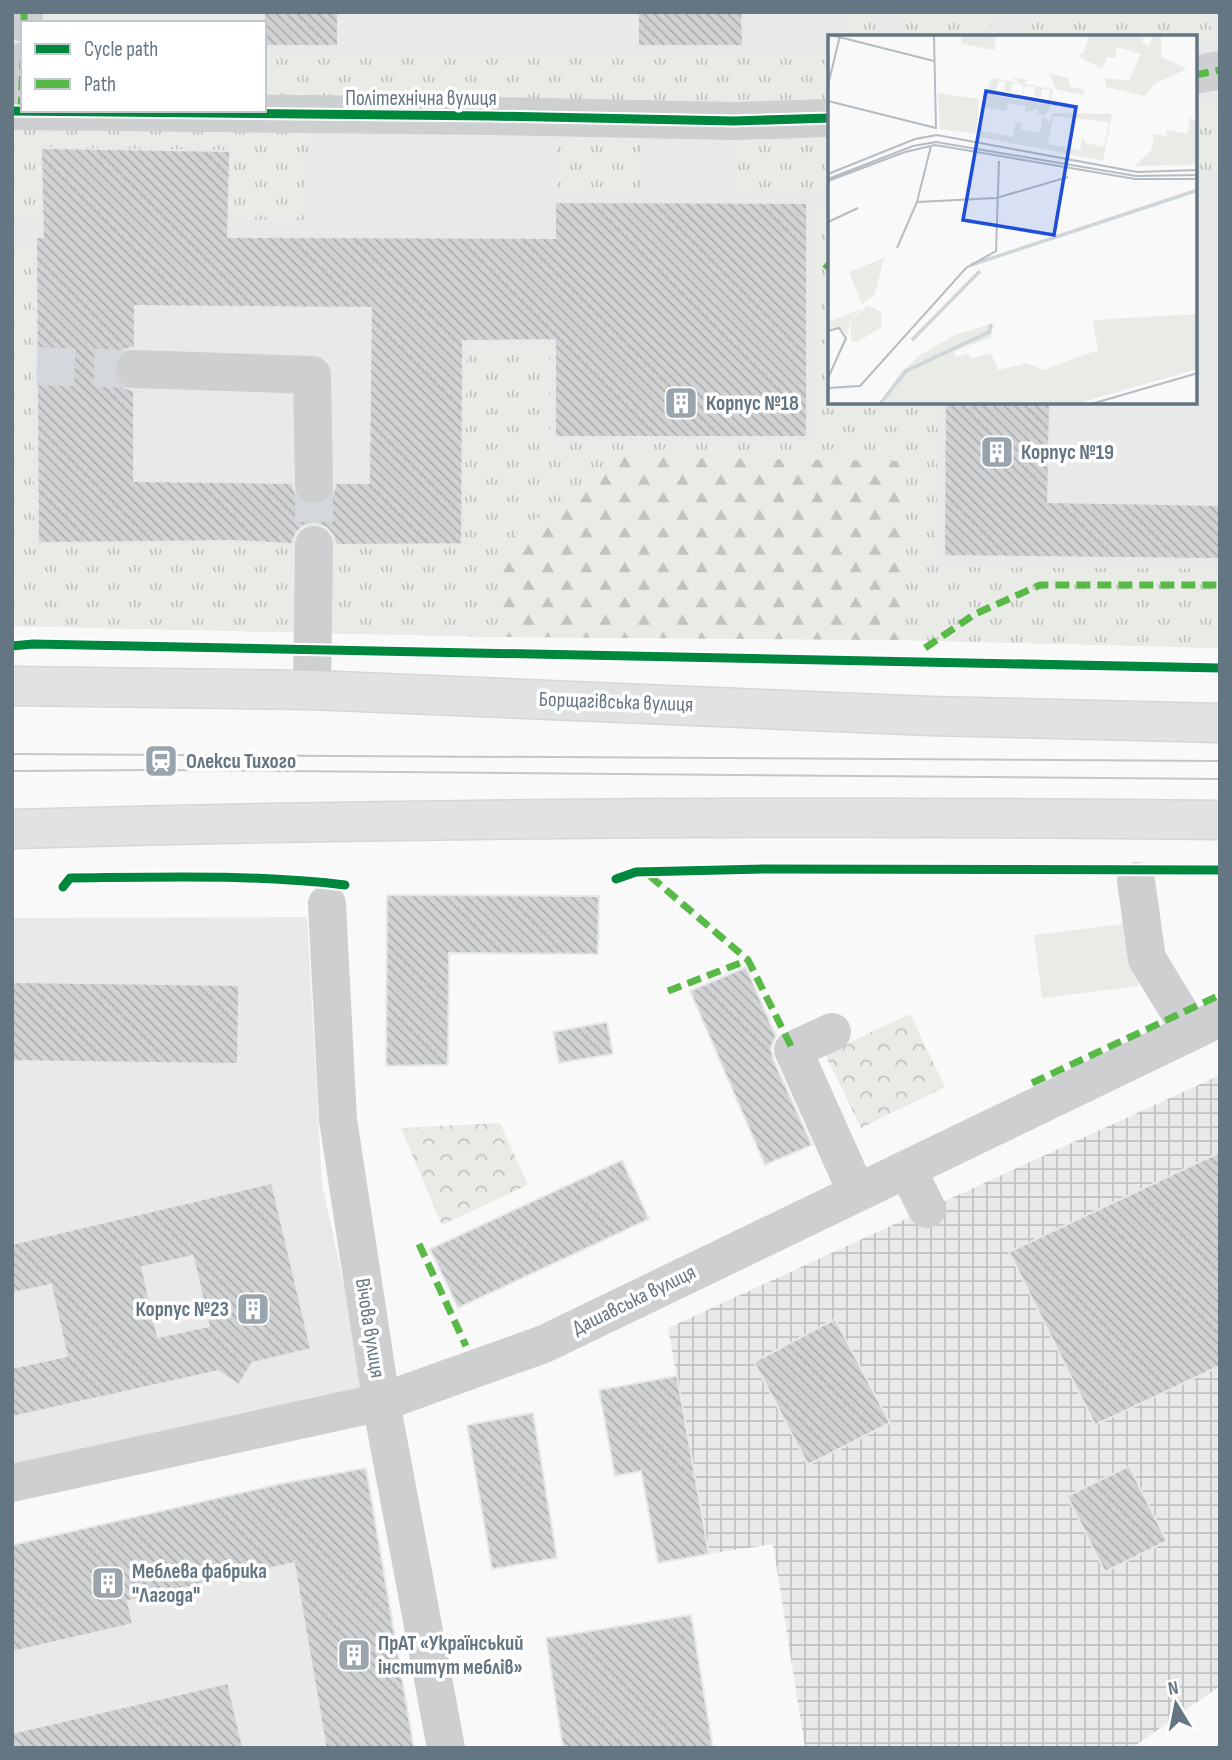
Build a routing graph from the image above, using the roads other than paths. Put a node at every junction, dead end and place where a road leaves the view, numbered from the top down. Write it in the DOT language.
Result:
graph roads {
  1 [pos="1220,70"];
  2 [pos="1197,75"];
  3 [pos="21,78"];
  4 [pos="17,111"];
  5 [pos="112,112"];
  6 [pos="828,118"];
  7 [pos="135,369"];
  8 [pos="314,484"];
  9 [pos="314,545"];
  10 [pos="12,686"];
  11 [pos="312,690"];
  12 [pos="1220,723"];
  13 [pos="1220,820"];
  14 [pos="12,829"];
  15 [pos="1136,881"];
  16 [pos="327,904"];
  17 [pos="1206,1025"];
  18 [pos="832,1032"];
  19 [pos="907,1169"];
  20 [pos="857,1194"];
  21 [pos="927,1209"];
  22 [pos="382,1402"];
  23 [pos="12,1483"];
  24 [pos="446,1748"];
  1 -- 2 [label="street"];
  3 -- 4 [label="street"];
  5 -- 6 [label="street, Політехнічна вулиця"];
  7 -- 8 [label="street"];
  9 -- 11 [label="street"];
  10 -- 11 [label="main road, Борщагівська вулиця"];
  11 -- 12 [label="main road, Борщагівська вулиця"];
  13 -- 14 [label="main road"];
  15 -- 17 [label="street"];
  16 -- 22 [label="street, Вічова вулиця"];
  17 -- 19 [label="street, Дашавська вулиця"];
  18 -- 20 [label="street"];
  19 -- 20 [label="street, Дашавська вулиця"];
  19 -- 21 [label="street"];
  20 -- 22 [label="street, Дашавська вулиця"];
  22 -- 23 [label="street, Дашавська вулиця"];
  22 -- 24 [label="street, Вічова вулиця"];
}
